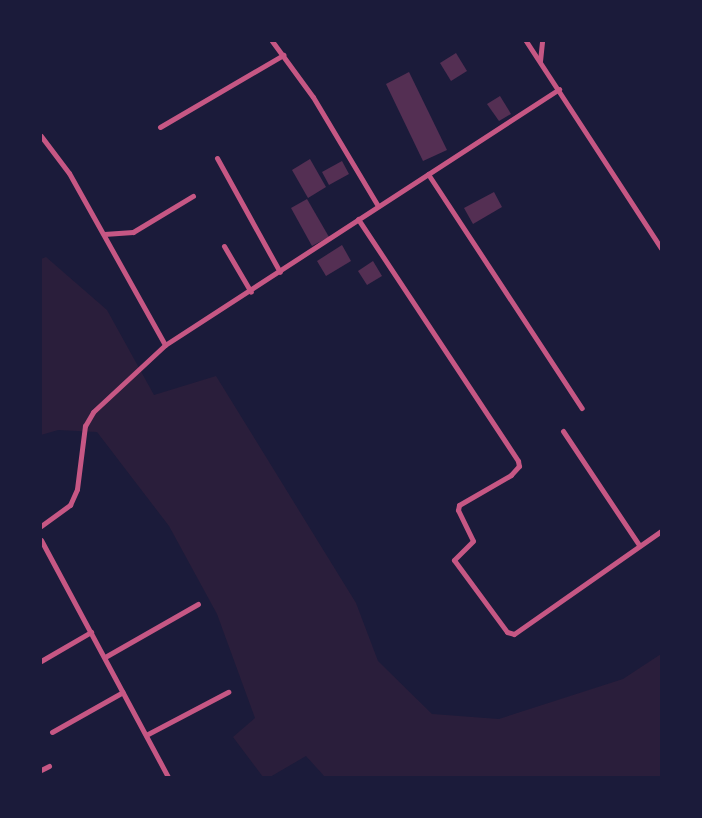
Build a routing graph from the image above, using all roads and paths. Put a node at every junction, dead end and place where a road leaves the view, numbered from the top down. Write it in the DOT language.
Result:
graph roads {
  1 [pos="272,41"];
  2 [pos="526,41"];
  3 [pos="542,41"];
  4 [pos="282,55"];
  5 [pos="540,61"];
  6 [pos="559,89"];
  7 [pos="160,127"];
  8 [pos="41,136"];
  9 [pos="217,158"];
  10 [pos="428,174"];
  11 [pos="193,196"];
  12 [pos="378,206"];
  13 [pos="358,219"];
  14 [pos="104,234"];
  15 [pos="224,246"];
  16 [pos="661,248"];
  17 [pos="280,272"];
  18 [pos="251,292"];
  19 [pos="165,346"];
  20 [pos="582,408"];
  21 [pos="563,431"];
  22 [pos="41,526"];
  23 [pos="661,531"];
  24 [pos="41,540"];
  25 [pos="639,545"];
  26 [pos="198,604"];
  27 [pos="91,632"];
  28 [pos="105,657"];
  29 [pos="41,662"];
  30 [pos="123,692"];
  31 [pos="228,692"];
  32 [pos="52,732"];
  33 [pos="146,735"];
  34 [pos="49,766"];
  35 [pos="41,770"];
  36 [pos="168,777"];
  1 -- 4 [label="street"];
  2 -- 5 [label="street"];
  3 -- 5 [label="street"];
  4 -- 7 [label="street"];
  4 -- 12 [label="street"];
  5 -- 6 [label="street"];
  6 -- 10 [label="street"];
  6 -- 16 [label="street"];
  8 -- 14 [label="street"];
  9 -- 17 [label="street"];
  10 -- 12 [label="street"];
  10 -- 20 [label="street"];
  11 -- 14 [label="street"];
  12 -- 13 [label="street"];
  13 -- 17 [label="street"];
  13 -- 25 [label="street"];
  14 -- 19 [label="street"];
  15 -- 18 [label="street"];
  17 -- 18 [label="street"];
  18 -- 19 [label="street"];
  19 -- 22 [label="street"];
  21 -- 25 [label="street"];
  23 -- 25 [label="street"];
  24 -- 27 [label="street"];
  26 -- 28 [label="street"];
  27 -- 28 [label="street"];
  27 -- 29 [label="street"];
  28 -- 30 [label="street"];
  30 -- 32 [label="street"];
  30 -- 33 [label="street"];
  31 -- 33 [label="street"];
  33 -- 36 [label="street"];
  34 -- 35 [label="street"];
}
